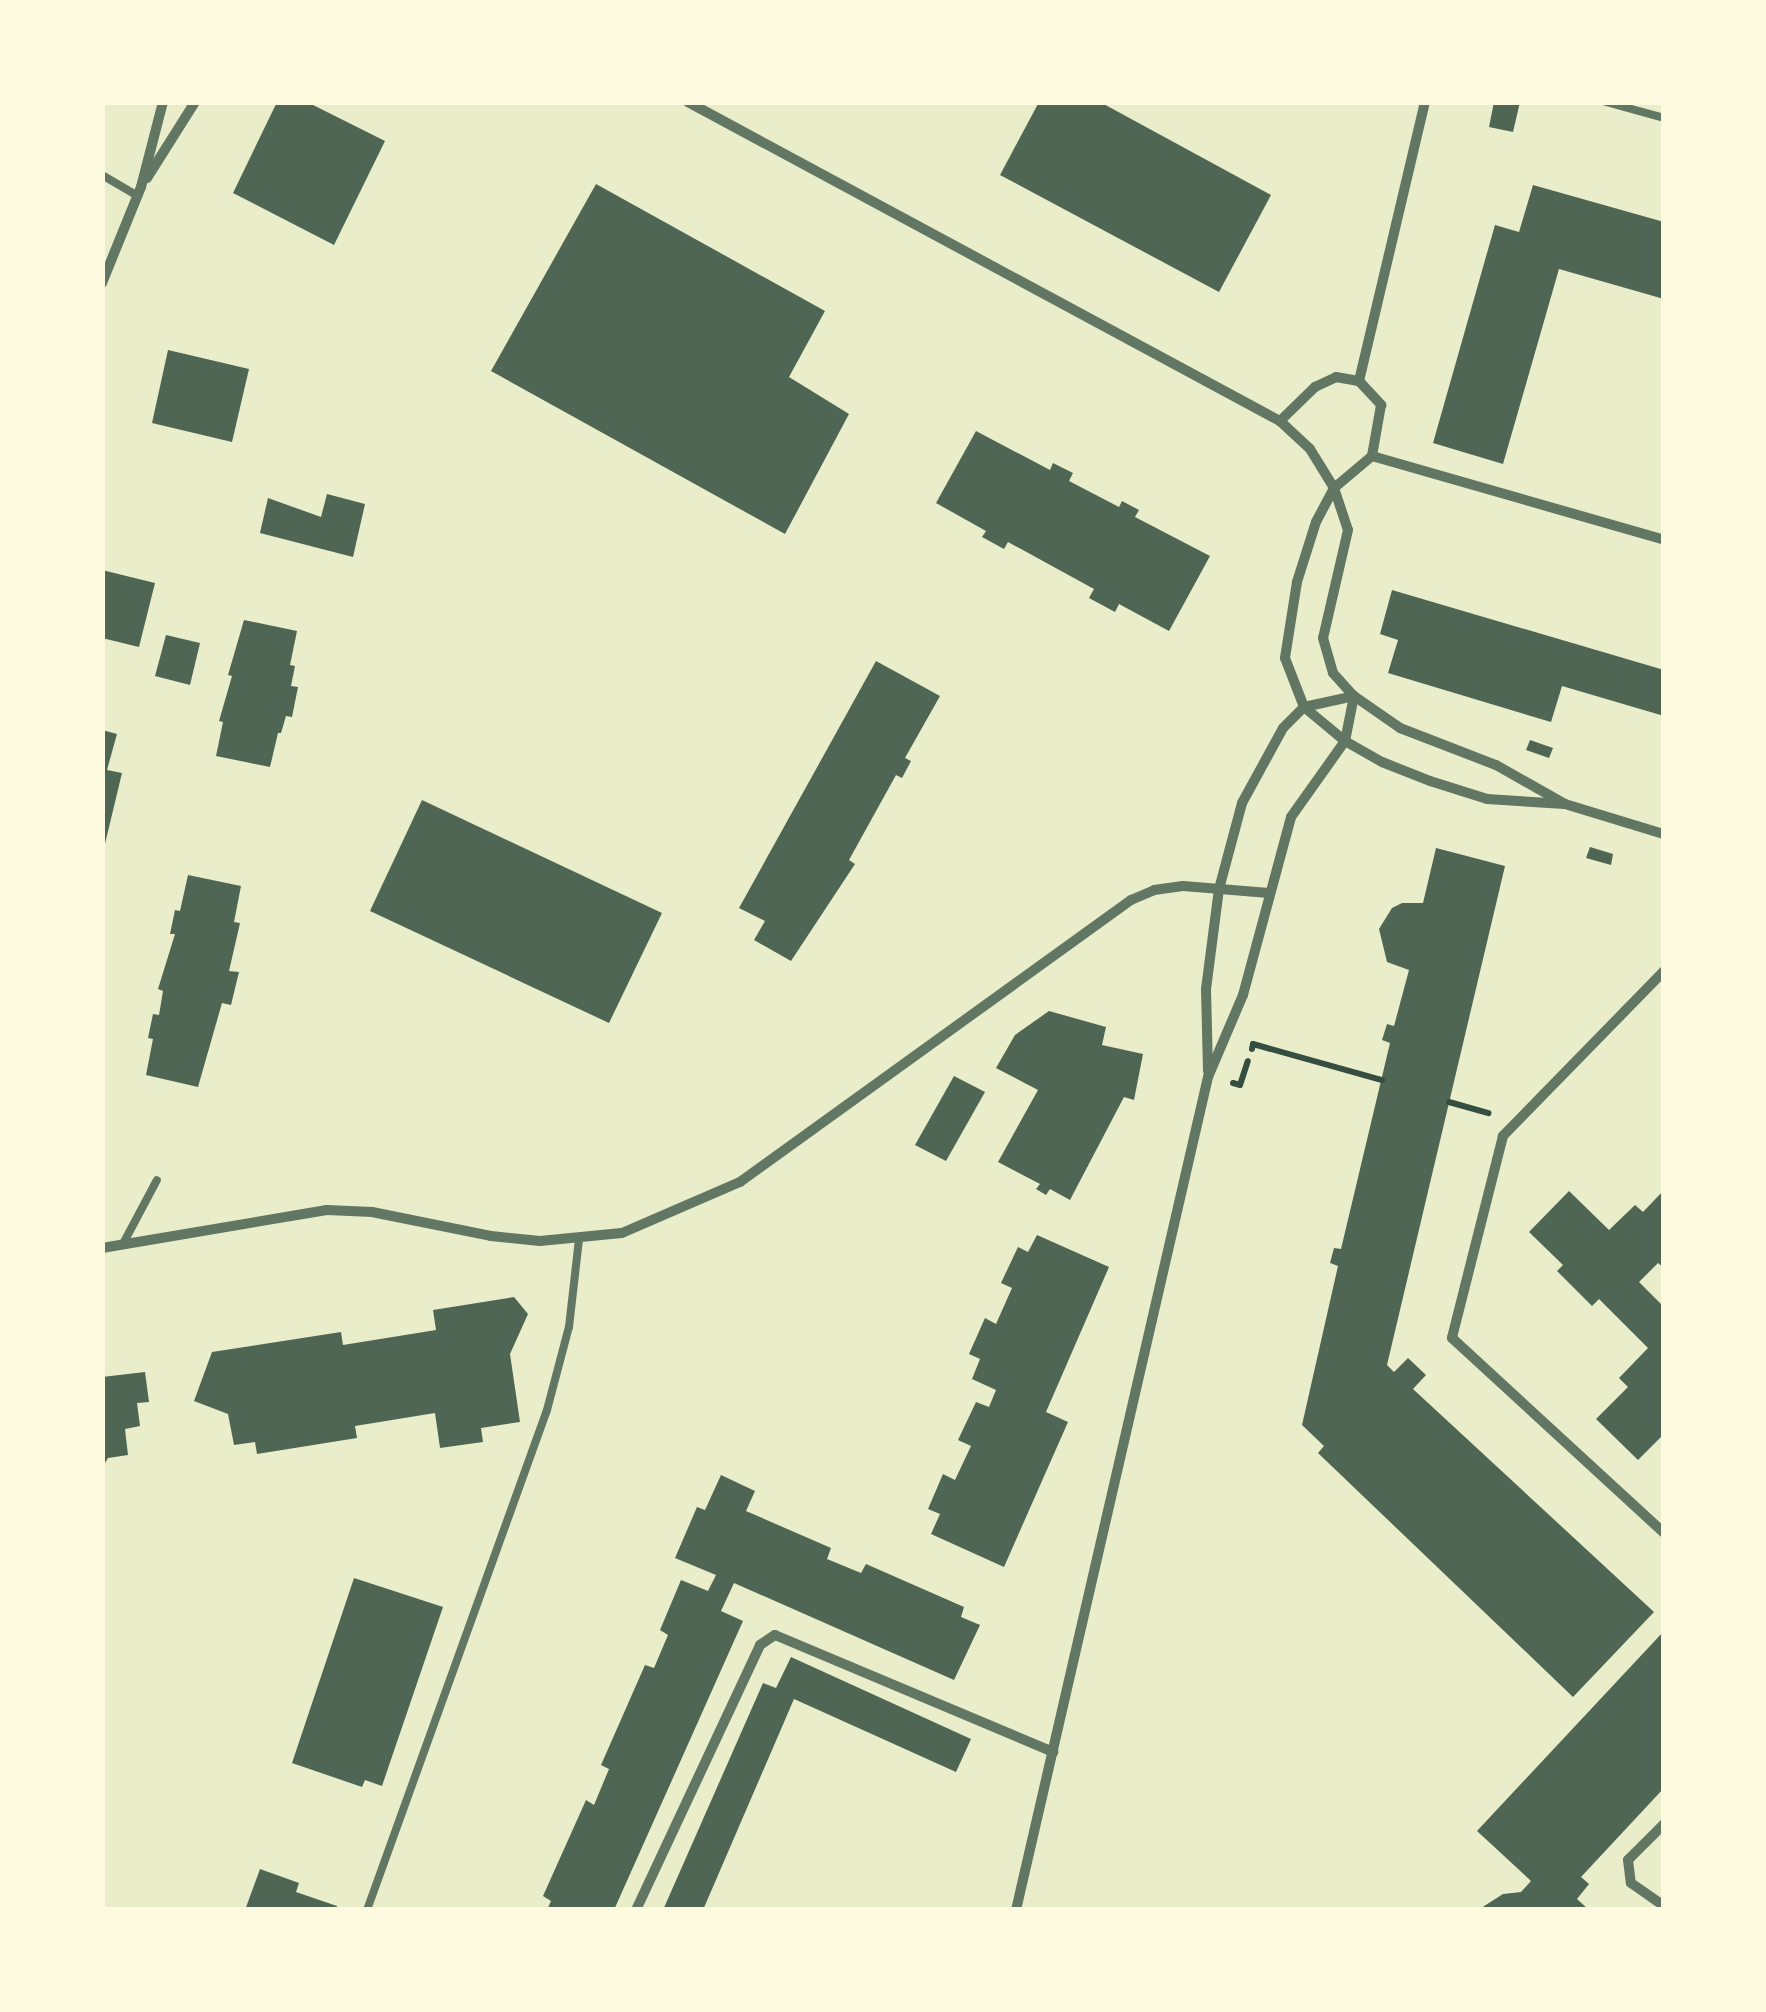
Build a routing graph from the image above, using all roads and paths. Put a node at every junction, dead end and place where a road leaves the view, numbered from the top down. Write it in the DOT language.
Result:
graph roads {
  1 [pos="163,102"];
  2 [pos="195,102"];
  3 [pos="688,102"];
  4 [pos="1425,102"];
  5 [pos="1606,102"];
  6 [pos="1664,118"];
  7 [pos="102,175"];
  8 [pos="139,192"];
  9 [pos="102,283"];
  10 [pos="1358,382"];
  11 [pos="1280,422"];
  12 [pos="1372,456"];
  13 [pos="1334,488"];
  14 [pos="1664,540"];
  15 [pos="1354,696"];
  16 [pos="1304,706"];
  17 [pos="1345,741"];
  18 [pos="1564,804"];
  19 [pos="1664,834"];
  20 [pos="1219,889"];
  21 [pos="1269,893"];
  22 [pos="1664,970"];
  23 [pos="1208,1077"];
  24 [pos="1382,1080"];
  25 [pos="1449,1102"];
  26 [pos="1518,1121"];
  27 [pos="158,1180"];
  28 [pos="579,1239"];
  29 [pos="124,1242"];
  30 [pos="102,1248"];
  31 [pos="1664,1534"];
  32 [pos="1053,1752"];
  33 [pos="1664,1824"];
  34 [pos="1664,1906"];
  35 [pos="368,1910"];
  36 [pos="636,1910"];
  37 [pos="1016,1910"];
  1 -- 8 [label="street"];
  2 -- 8 [label="street"];
  3 -- 11 [label="street"];
  4 -- 10 [label="street"];
  5 -- 6 [label="lane"];
  7 -- 8 [label="lane"];
  8 -- 9 [label="street"];
  10 -- 11 [label="street"];
  10 -- 12 [label="street"];
  11 -- 13 [label="street"];
  12 -- 13 [label="street"];
  12 -- 14 [label="street"];
  13 -- 15 [label="street"];
  13 -- 16 [label="street"];
  15 -- 16 [label="street"];
  15 -- 17 [label="street"];
  15 -- 18 [label="street"];
  16 -- 17 [label="street"];
  16 -- 20 [label="street"];
  17 -- 18 [label="street"];
  17 -- 21 [label="street"];
  18 -- 19 [label="street"];
  20 -- 21 [label="street"];
  20 -- 23 [label="street"];
  20 -- 28 [label="street"];
  21 -- 23 [label="street"];
  22 -- 26 [label="street"];
  23 -- 24 [label="path"];
  23 -- 32 [label="street"];
  25 -- 26 [label="path"];
  26 -- 31 [label="street"];
  27 -- 29 [label="lane"];
  28 -- 29 [label="street"];
  28 -- 35 [label="lane"];
  29 -- 30 [label="street"];
  32 -- 36 [label="street"];
  32 -- 37 [label="street"];
  33 -- 34 [label="street"];
}
